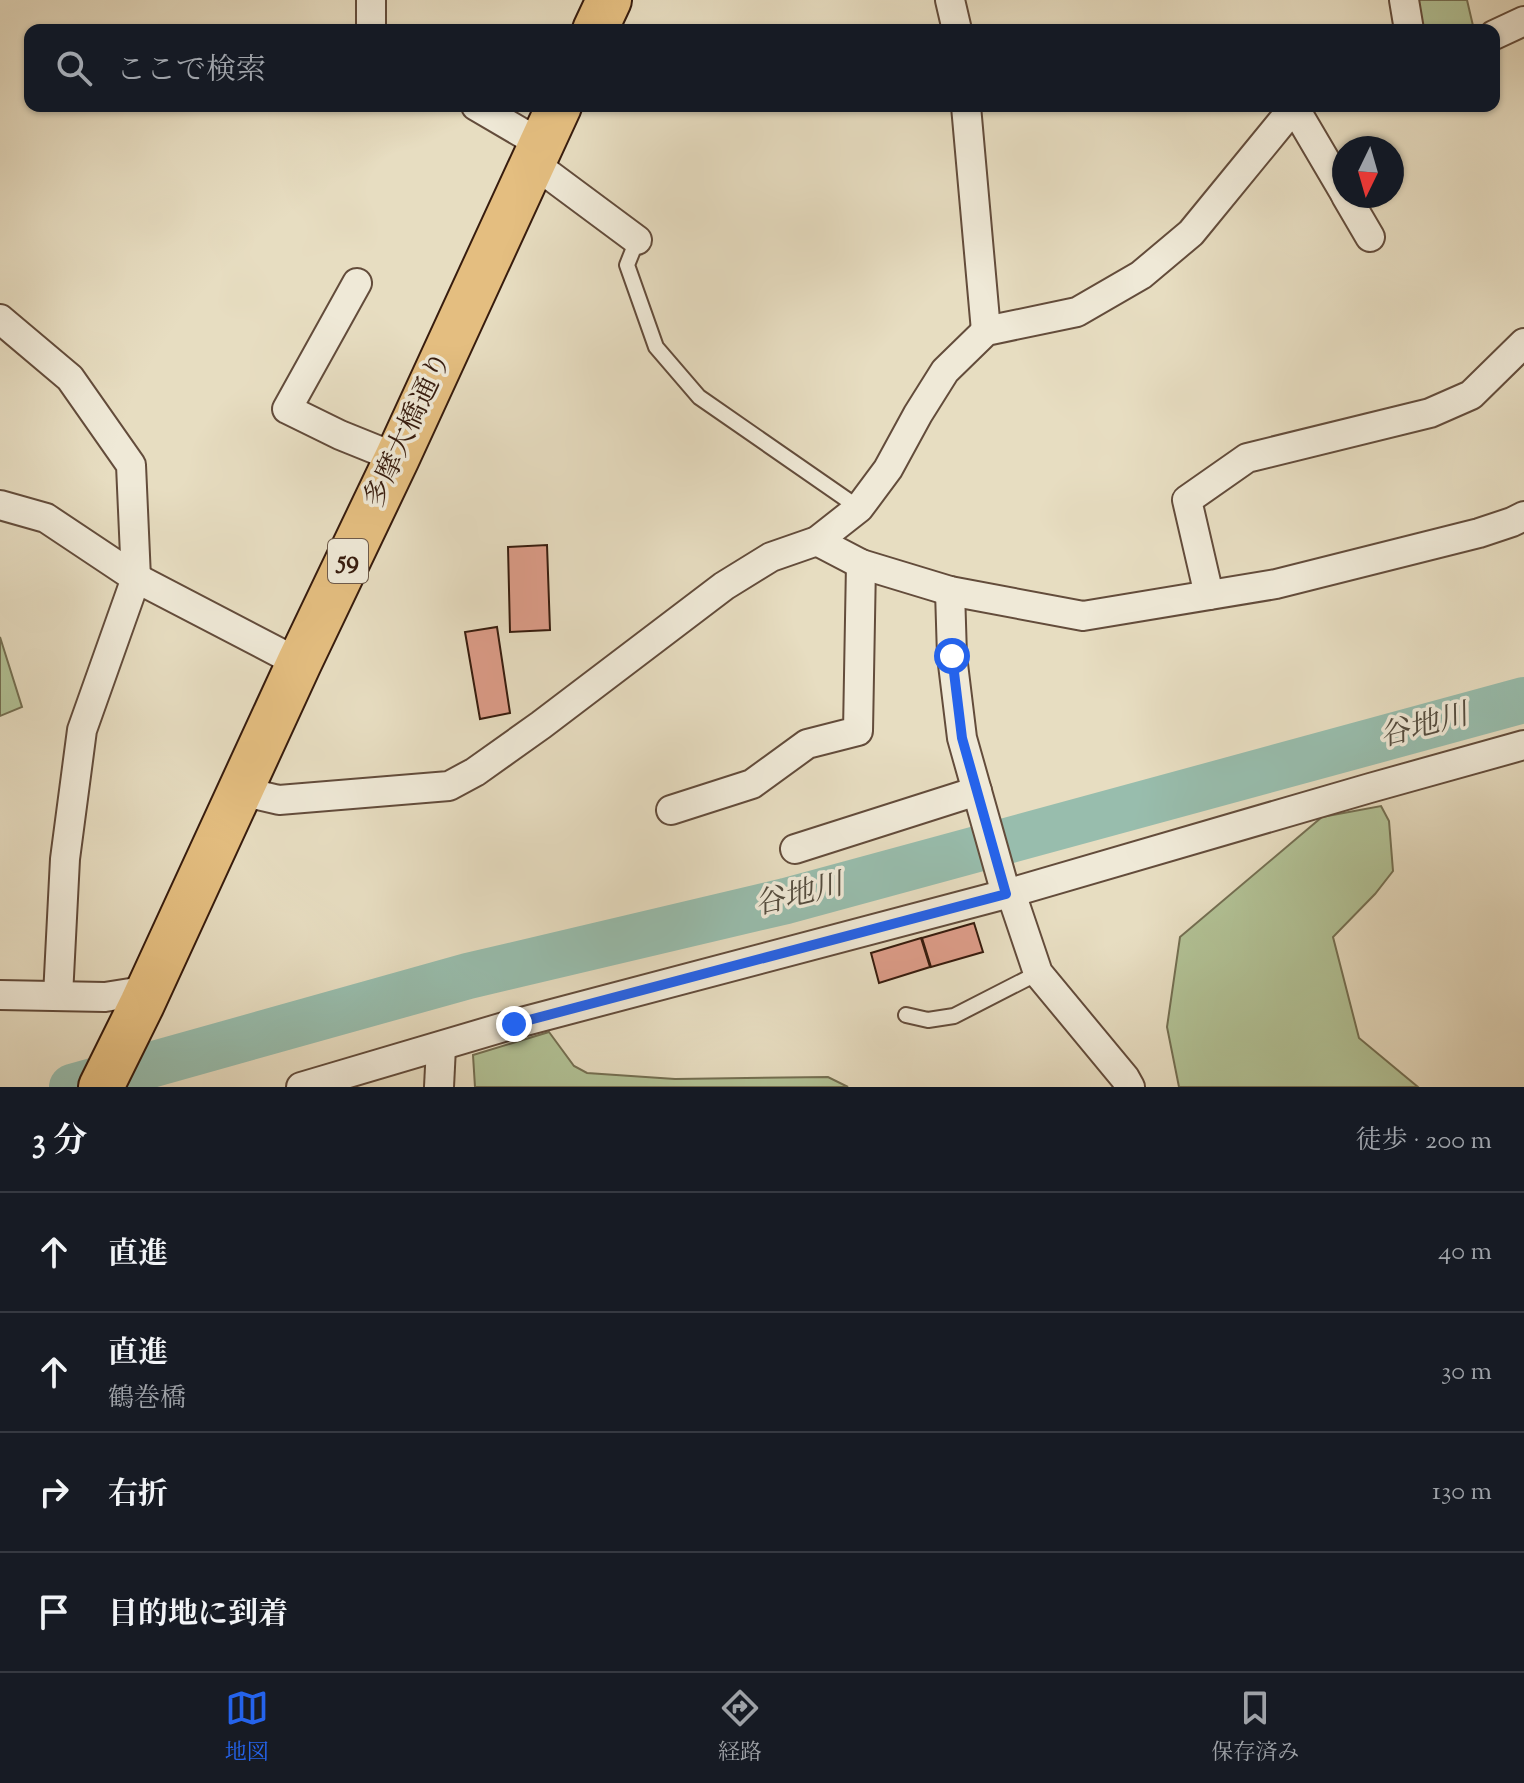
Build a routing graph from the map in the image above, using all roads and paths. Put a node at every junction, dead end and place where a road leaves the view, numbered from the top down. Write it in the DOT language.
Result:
graph roads {
  1 [pos="371,0"];
  2 [pos="950,0"];
  3 [pos="1404,0"];
  4 [pos="1524,21"];
  5 [pos="371,24"];
  6 [pos="956,24"];
  7 [pos="1408,24"];
  8 [pos="1500,32"];
  9 [pos="489,112"];
  10 [pos="967,112"];
  11 [pos="1289,112"];
  12 [pos="1297,112"];
  13 [pos="544,137"];
  14 [pos="1332,172"];
  15 [pos="1353,208"];
  16 [pos="1370,237"];
  17 [pos="637,240"];
  18 [pos="357,283"];
  19 [pos="0,319"];
  20 [pos="986,331"];
  21 [pos="1524,343"];
  22 [pos="397,458"];
  23 [pos="0,505"];
  24 [pos="859,508"];
  25 [pos="1524,516"];
  26 [pos="817,541"];
  27 [pos="861,564"];
  28 [pos="136,578"];
  29 [pos="950,591"];
  30 [pos="1209,595"];
  31 [pos="299,663"];
  32 [pos="1524,745"];
  33 [pos="241,791"];
  34 [pos="979,795"];
  35 [pos="671,810"];
  36 [pos="795,849"];
  37 [pos="1007,890"];
  38 [pos="1038,973"];
  39 [pos="0,995"];
  40 [pos="58,996"];
  41 [pos="143,1003"];
  42 [pos="906,1015"];
  43 [pos="441,1047"];
  44 [pos="101,1087"];
  45 [pos="301,1087"];
  46 [pos="439,1087"];
  47 [pos="1130,1087"];
  1 -- 5 [label="street"];
  2 -- 6 [label="street"];
  3 -- 7 [label="street"];
  4 -- 8 [label="street"];
  9 -- 13 [label="street"];
  10 -- 20 [label="street"];
  11 -- 20 [label="street"];
  12 -- 14 [label="street"];
  13 -- 17 [label="street"];
  13 -- 22 [label="main road, 多摩大橋通り / 59"];
  15 -- 16 [label="street"];
  17 -- 24 [label="lane"];
  18 -- 22 [label="street"];
  19 -- 28 [label="street"];
  20 -- 24 [label="street"];
  21 -- 30 [label="street"];
  22 -- 31 [label="main road, 多摩大橋通り / 59"];
  23 -- 28 [label="street"];
  24 -- 26 [label="street"];
  25 -- 30 [label="street"];
  26 -- 27 [label="street"];
  26 -- 33 [label="street"];
  27 -- 29 [label="street"];
  27 -- 35 [label="street"];
  28 -- 31 [label="street"];
  28 -- 40 [label="street"];
  29 -- 30 [label="street"];
  29 -- 34 [label="street"];
  31 -- 33 [label="main road, 多摩大橋通り / 59"];
  32 -- 37 [label="street"];
  33 -- 41 [label="main road, 多摩大橋通り / 59"];
  34 -- 36 [label="street"];
  34 -- 37 [label="street"];
  37 -- 38 [label="street"];
  37 -- 43 [label="street"];
  38 -- 42 [label="lane"];
  38 -- 47 [label="street"];
  39 -- 40 [label="street"];
  40 -- 41 [label="street"];
  41 -- 44 [label="main road, 59"];
  43 -- 45 [label="street"];
  43 -- 46 [label="street"];
}
